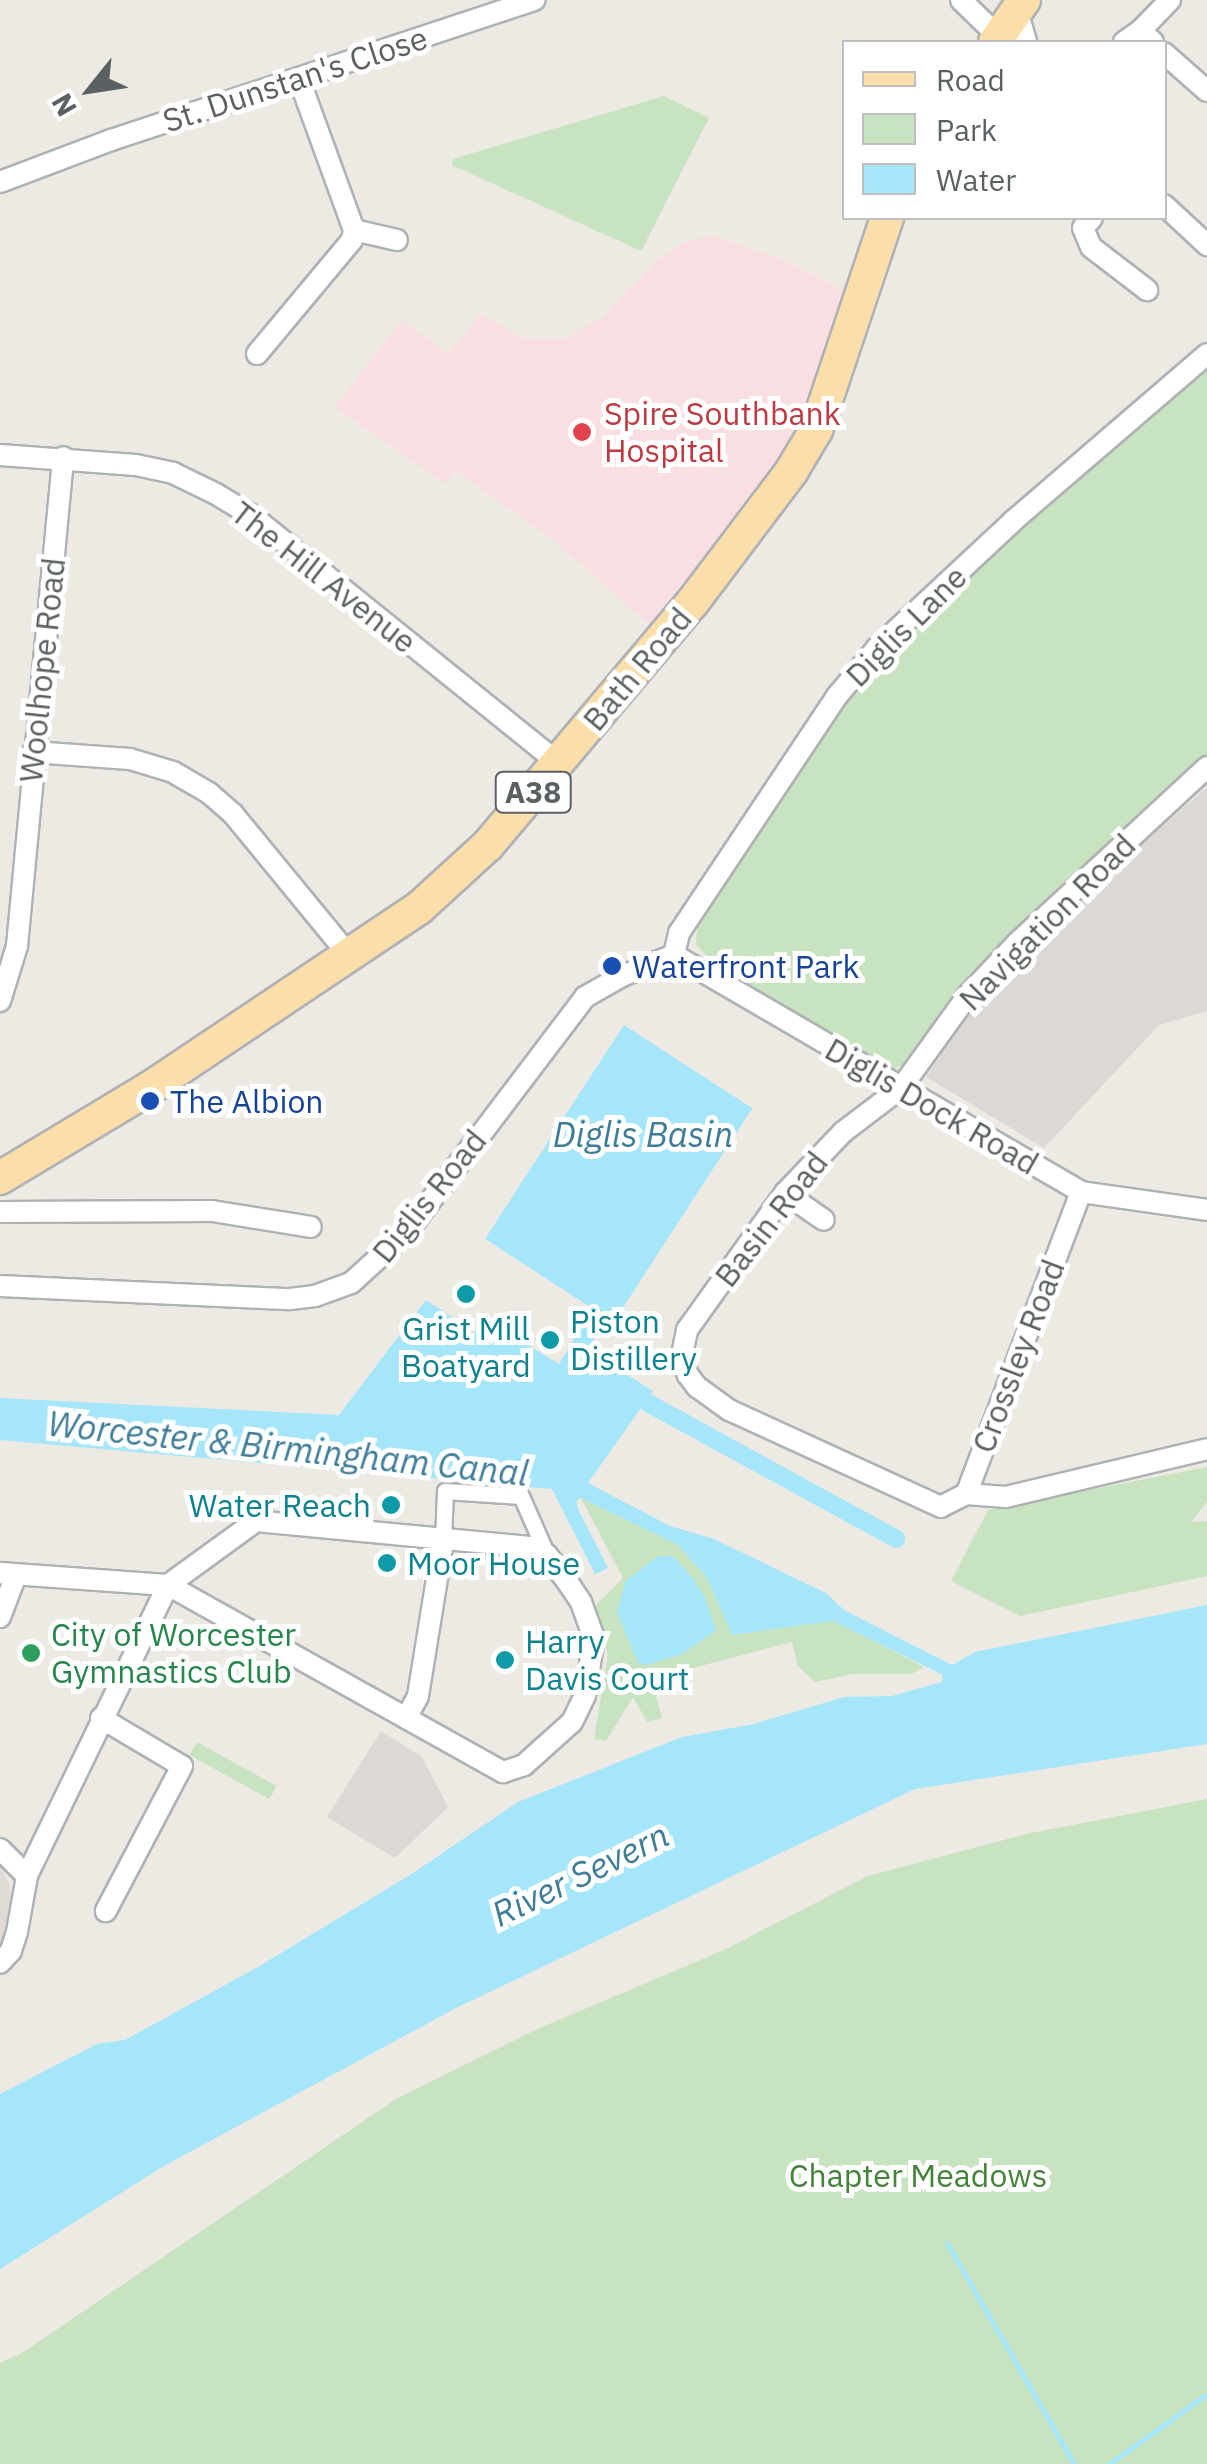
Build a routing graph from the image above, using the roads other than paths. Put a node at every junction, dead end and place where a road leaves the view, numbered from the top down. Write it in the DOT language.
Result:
graph roads {
  1 [pos="534,0"];
  2 [pos="961,0"];
  3 [pos="1170,0"];
  4 [pos="1011,29"];
  5 [pos="1139,39"];
  6 [pos="1167,55"];
  7 [pos="299,79"];
  8 [pos="1207,91"];
  9 [pos="0,182"];
  10 [pos="1167,208"];
  11 [pos="886,220"];
  12 [pos="1090,220"];
  13 [pos="354,230"];
  14 [pos="397,240"];
  15 [pos="1207,244"];
  16 [pos="1147,290"];
  17 [pos="257,354"];
  18 [pos="1207,354"];
  19 [pos="0,456"];
  20 [pos="63,457"];
  21 [pos="33,752"];
  22 [pos="558,763"];
  23 [pos="1207,768"];
  24 [pos="349,955"];
  25 [pos="674,955"];
  26 [pos="0,1001"];
  27 [pos="901,1088"];
  28 [pos="0,1178"];
  29 [pos="1082,1192"];
  30 [pos="785,1193"];
  31 [pos="1207,1210"];
  32 [pos="0,1212"];
  33 [pos="824,1220"];
  34 [pos="311,1227"];
  35 [pos="0,1286"];
  36 [pos="1207,1450"];
  37 [pos="966,1494"];
  38 [pos="941,1507"];
  39 [pos="443,1540"];
  40 [pos="548,1555"];
  41 [pos="8,1574"];
  42 [pos="168,1585"];
  43 [pos="0,1617"];
  44 [pos="100,1718"];
  45 [pos="406,1718"];
  46 [pos="0,1849"];
  47 [pos="27,1876"];
  48 [pos="106,1910"];
  49 [pos="0,1963"];
  1 -- 7 [label="street, St. Dunstan's Close"];
  2 -- 4 [label="street"];
  3 -- 5 [label="street"];
  6 -- 8 [label="street"];
  7 -- 9 [label="street, St. Dunstan's Close"];
  7 -- 13 [label="street"];
  10 -- 15 [label="street"];
  11 -- 22 [label="main road, Bath Road / A38"];
  12 -- 16 [label="street"];
  13 -- 14 [label="street"];
  13 -- 17 [label="street"];
  18 -- 25 [label="street, Diglis Lane"];
  19 -- 20 [label="street, The Hill Avenue"];
  20 -- 21 [label="street, Woolhope Road"];
  20 -- 22 [label="street, The Hill Avenue"];
  21 -- 24 [label="street"];
  21 -- 26 [label="street, Woolhope Road"];
  22 -- 24 [label="main road, Bath Road / A38"];
  23 -- 27 [label="street, Navigation Road"];
  24 -- 28 [label="main road, Bath Road / A38"];
  25 -- 27 [label="street, Diglis Dock Road"];
  25 -- 35 [label="street, Diglis Road"];
  27 -- 29 [label="street, Diglis Dock Road"];
  27 -- 30 [label="street, Basin Road"];
  29 -- 31 [label="street, Diglis Dock Road"];
  29 -- 37 [label="street, Crossley Road"];
  30 -- 33 [label="street"];
  30 -- 38 [label="street, Basin Road"];
  32 -- 34 [label="street"];
  36 -- 37 [label="street"];
  37 -- 38 [label="street, Crossley Road"];
  39 -- 40 [label="street"];
  39 -- 40 [label="street"];
  39 -- 42 [label="street"];
  39 -- 45 [label="street"];
  40 -- 45 [label="street"];
  41 -- 42 [label="street"];
  41 -- 43 [label="street"];
  42 -- 44 [label="street"];
  42 -- 45 [label="street"];
  44 -- 47 [label="street"];
  44 -- 48 [label="street"];
  46 -- 47 [label="street"];
  47 -- 49 [label="street"];
}
